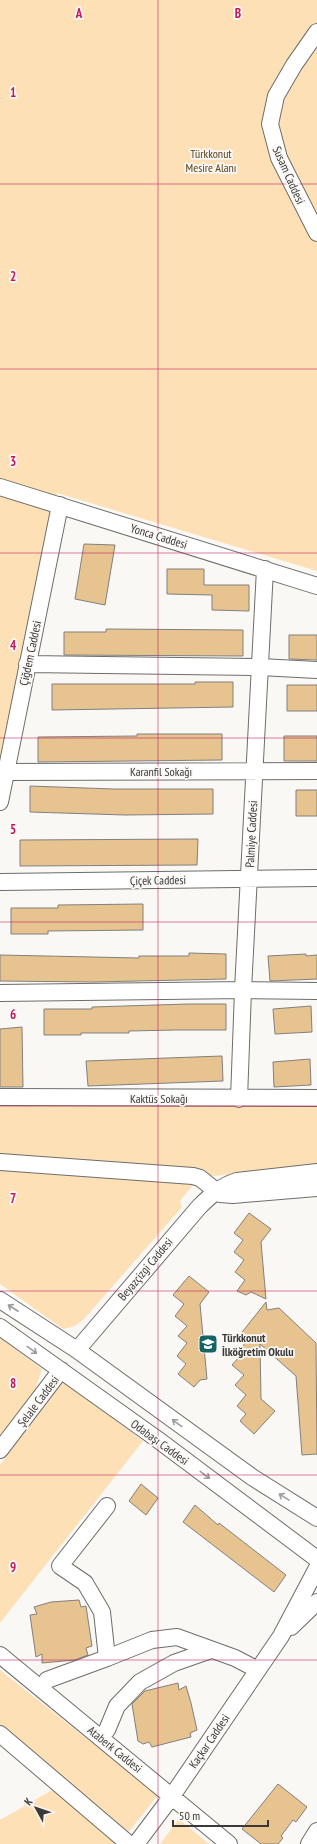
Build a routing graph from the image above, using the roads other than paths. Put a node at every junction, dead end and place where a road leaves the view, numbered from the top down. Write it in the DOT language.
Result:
graph roads {
  1 [pos="317,32"];
  2 [pos="317,234"];
  3 [pos="0,487"];
  4 [pos="60,505"];
  5 [pos="265,569"];
  6 [pos="317,586"];
  7 [pos="28,664"];
  8 [pos="260,667"];
  9 [pos="317,670"];
  10 [pos="254,771"];
  11 [pos="317,771"];
  12 [pos="6,772"];
  13 [pos="0,802"];
  14 [pos="317,878"];
  15 [pos="248,879"];
  16 [pos="0,882"];
  17 [pos="243,990"];
  18 [pos="317,991"];
  19 [pos="0,993"];
  20 [pos="0,1097"];
  21 [pos="317,1098"];
  22 [pos="240,1099"];
  23 [pos="0,1162"];
  24 [pos="317,1172"];
  25 [pos="317,1188"];
  26 [pos="216,1191"];
  27 [pos="0,1300"];
  28 [pos="0,1327"];
  29 [pos="77,1350"];
  30 [pos="61,1370"];
  31 [pos="0,1450"];
  32 [pos="107,1506"];
  33 [pos="317,1518"];
  34 [pos="317,1559"];
  35 [pos="317,1568"];
  36 [pos="317,1602"];
  37 [pos="281,1636"];
  38 [pos="211,1650"];
  39 [pos="0,1655"];
  40 [pos="107,1658"];
  41 [pos="258,1670"];
  42 [pos="47,1680"];
  43 [pos="107,1730"];
  44 [pos="0,1734"];
  45 [pos="172,1796"];
  46 [pos="317,1831"];
  47 [pos="129,1844"];
  48 [pos="136,1844"];
  49 [pos="229,1844"];
  50 [pos="309,1844"];
  1 -- 2 [label="street, Susam Caddesi"];
  3 -- 4 [label="street, Yonca Caddesi"];
  4 -- 5 [label="street, Yonca Caddesi"];
  4 -- 7 [label="street, Çiğdem Caddesi"];
  5 -- 6 [label="street, Yonca Caddesi"];
  5 -- 8 [label="street, Palmiye Caddesi"];
  7 -- 8 [label="street"];
  7 -- 12 [label="street, Çiğdem Caddesi"];
  8 -- 9 [label="street"];
  8 -- 10 [label="street, Palmiye Caddesi"];
  10 -- 11 [label="street, Karanfil Sokağı"];
  10 -- 12 [label="street, Karanfil Sokağı"];
  10 -- 15 [label="street, Palmiye Caddesi"];
  12 -- 13 [label="street, Çiğdem Caddesi"];
  14 -- 15 [label="street, Çiçek Caddesi"];
  15 -- 16 [label="street, Çiçek Caddesi"];
  15 -- 17 [label="street, Palmiye Caddesi"];
  17 -- 18 [label="street"];
  17 -- 19 [label="street"];
  17 -- 22 [label="street, Palmiye Caddesi"];
  20 -- 22 [label="street, Kaktüs Sokağı"];
  21 -- 22 [label="street, Kaktüs Sokağı"];
  23 -- 26 [label="street"];
  24 -- 26 [label="street, Beyazçizgi Caddesi"];
  25 -- 26 [label="street"];
  26 -- 29 [label="street, Beyazçizgi Caddesi"];
  29 -- 27 [label="street, one-way"];
  28 -- 30 [label="street, Odabaşı Caddesi, one-way"];
  33 -- 29 [label="street, one-way"];
  30 -- 31 [label="street, Şelale Caddesi"];
  30 -- 34 [label="street, Odabaşı Caddesi, one-way"];
  32 -- 40 [label="street"];
  35 -- 37 [label="street, Kaçkar Caddesi"];
  36 -- 37 [label="street, Kaçkar Caddesi"];
  37 -- 41 [label="street, Kaçkar Caddesi"];
  38 -- 40 [label="street"];
  38 -- 41 [label="street"];
  38 -- 43 [label="street"];
  39 -- 45 [label="street, Ataberk Caddesi"];
  40 -- 42 [label="street"];
  41 -- 45 [label="street, Kaçkar Caddesi"];
  44 -- 47 [label="street"];
  45 -- 48 [label="street, Kaçkar Caddesi"];
  45 -- 49 [label="street, Ataberk Caddesi"];
  46 -- 50 [label="street"];
}
